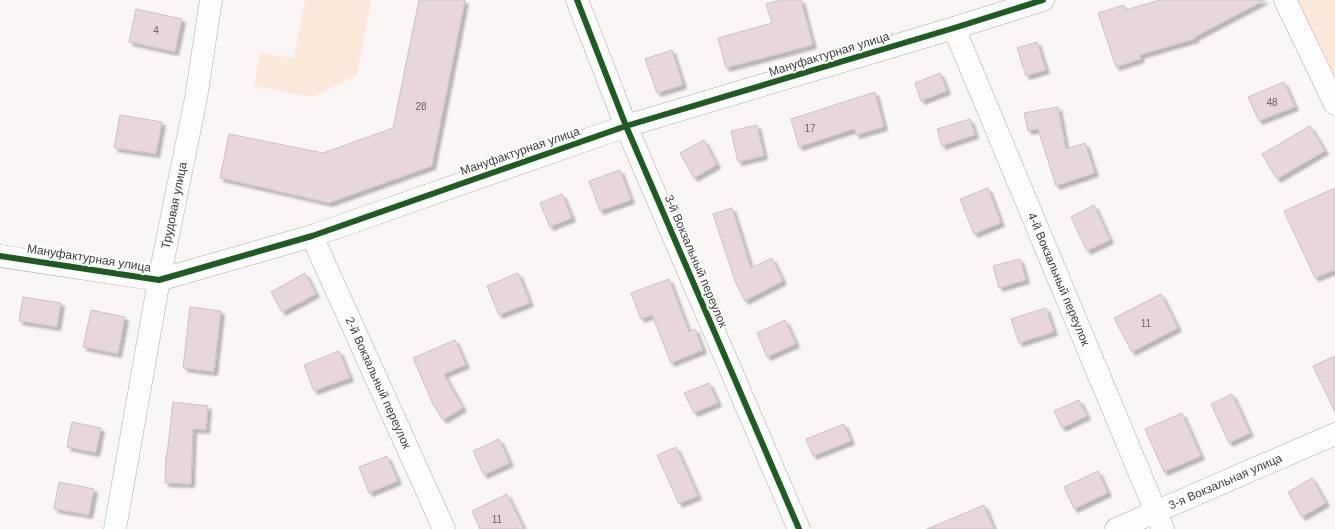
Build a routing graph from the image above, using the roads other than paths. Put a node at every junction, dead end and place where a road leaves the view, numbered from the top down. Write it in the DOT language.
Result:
graph roads {
  1 [pos="211,0"];
  2 [pos="577,0"];
  3 [pos="1043,0"];
  4 [pos="1285,0"];
  5 [pos="954,28"];
  6 [pos="1335,104"];
  7 [pos="626,126"];
  8 [pos="312,236"];
  9 [pos="0,256"];
  10 [pos="159,280"];
  11 [pos="1335,434"];
  12 [pos="1159,521"];
  13 [pos="115,529"];
  14 [pos="444,529"];
  15 [pos="799,529"];
  16 [pos="1116,529"];
  1 -- 10 [label="street, Трудовая улица"];
  2 -- 7 [label="street, 3-й Вокзальный переулок"];
  3 -- 5 [label="street, Мануфактурная улица"];
  4 -- 6 [label="street"];
  5 -- 7 [label="street, Мануфактурная улица"];
  5 -- 12 [label="street, 4-й Вокзальный переулок"];
  7 -- 8 [label="street, Мануфактурная улица"];
  7 -- 15 [label="street, 3-й Вокзальный переулок"];
  8 -- 10 [label="street, Мануфактурная улица"];
  8 -- 14 [label="street, 2-й Вокзальный переулок"];
  9 -- 10 [label="street, Мануфактурная улица"];
  10 -- 13 [label="street, Трудовая улица"];
  11 -- 12 [label="street, 3-я Вокзальная улица"];
  12 -- 16 [label="street, 3-я Вокзальная улица"];
}
